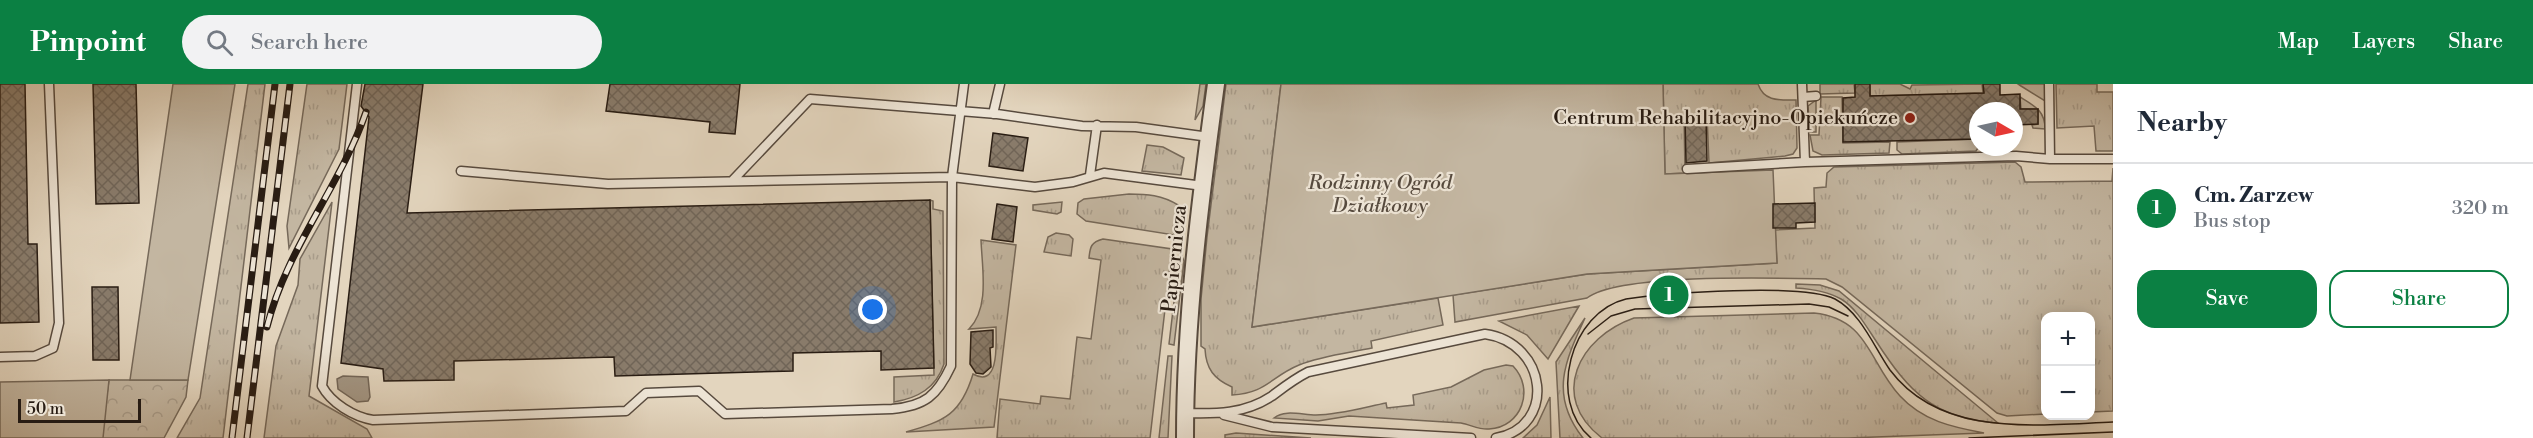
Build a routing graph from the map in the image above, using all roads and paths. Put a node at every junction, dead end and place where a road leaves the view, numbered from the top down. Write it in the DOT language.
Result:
graph roads {
  1 [pos="49,84"];
  2 [pos="357,84"];
  3 [pos="964,84"];
  4 [pos="1000,84"];
  5 [pos="1216,84"];
  6 [pos="1802,84"];
  7 [pos="2049,84"];
  8 [pos="1816,96"];
  9 [pos="1803,97"];
  10 [pos="961,111"];
  11 [pos="993,114"];
  12 [pos="1097,125"];
  13 [pos="1209,137"];
  14 [pos="2050,159"];
  15 [pos="2113,159"];
  16 [pos="1805,162"];
  17 [pos="1687,169"];
  18 [pos="461,171"];
  19 [pos="1090,175"];
  20 [pos="952,177"];
  21 [pos="732,181"];
  22 [pos="1203,186"];
  23 [pos="0,357"];
  24 [pos="1185,413"];
  25 [pos="1221,414"];
  26 [pos="1185,438"];
  27 [pos="1471,438"];
  28 [pos="1496,438"];
  1 -- 23 [label="lane"];
  2 -- 20 [label="lane"];
  3 -- 10 [label="lane"];
  4 -- 11 [label="lane"];
  5 -- 13 [label="street, Papiernicza"];
  6 -- 9 [label="lane"];
  7 -- 14 [label="lane"];
  8 -- 9 [label="lane"];
  9 -- 16 [label="lane"];
  10 -- 11 [label="lane"];
  10 -- 20 [label="lane"];
  10 -- 21 [label="lane"];
  11 -- 12 [label="lane"];
  12 -- 13 [label="lane"];
  12 -- 19 [label="lane"];
  13 -- 22 [label="street, Papiernicza"];
  14 -- 15 [label="lane"];
  14 -- 16 [label="lane"];
  16 -- 17 [label="lane"];
  18 -- 21 [label="lane"];
  19 -- 20 [label="lane"];
  19 -- 22 [label="lane"];
  20 -- 21 [label="lane"];
  22 -- 24 [label="street, Papiernicza"];
  24 -- 25 [label="lane"];
  24 -- 26 [label="street, Papiernicza"];
  25 -- 27 [label="lane"];
  25 -- 28 [label="lane"];
}
